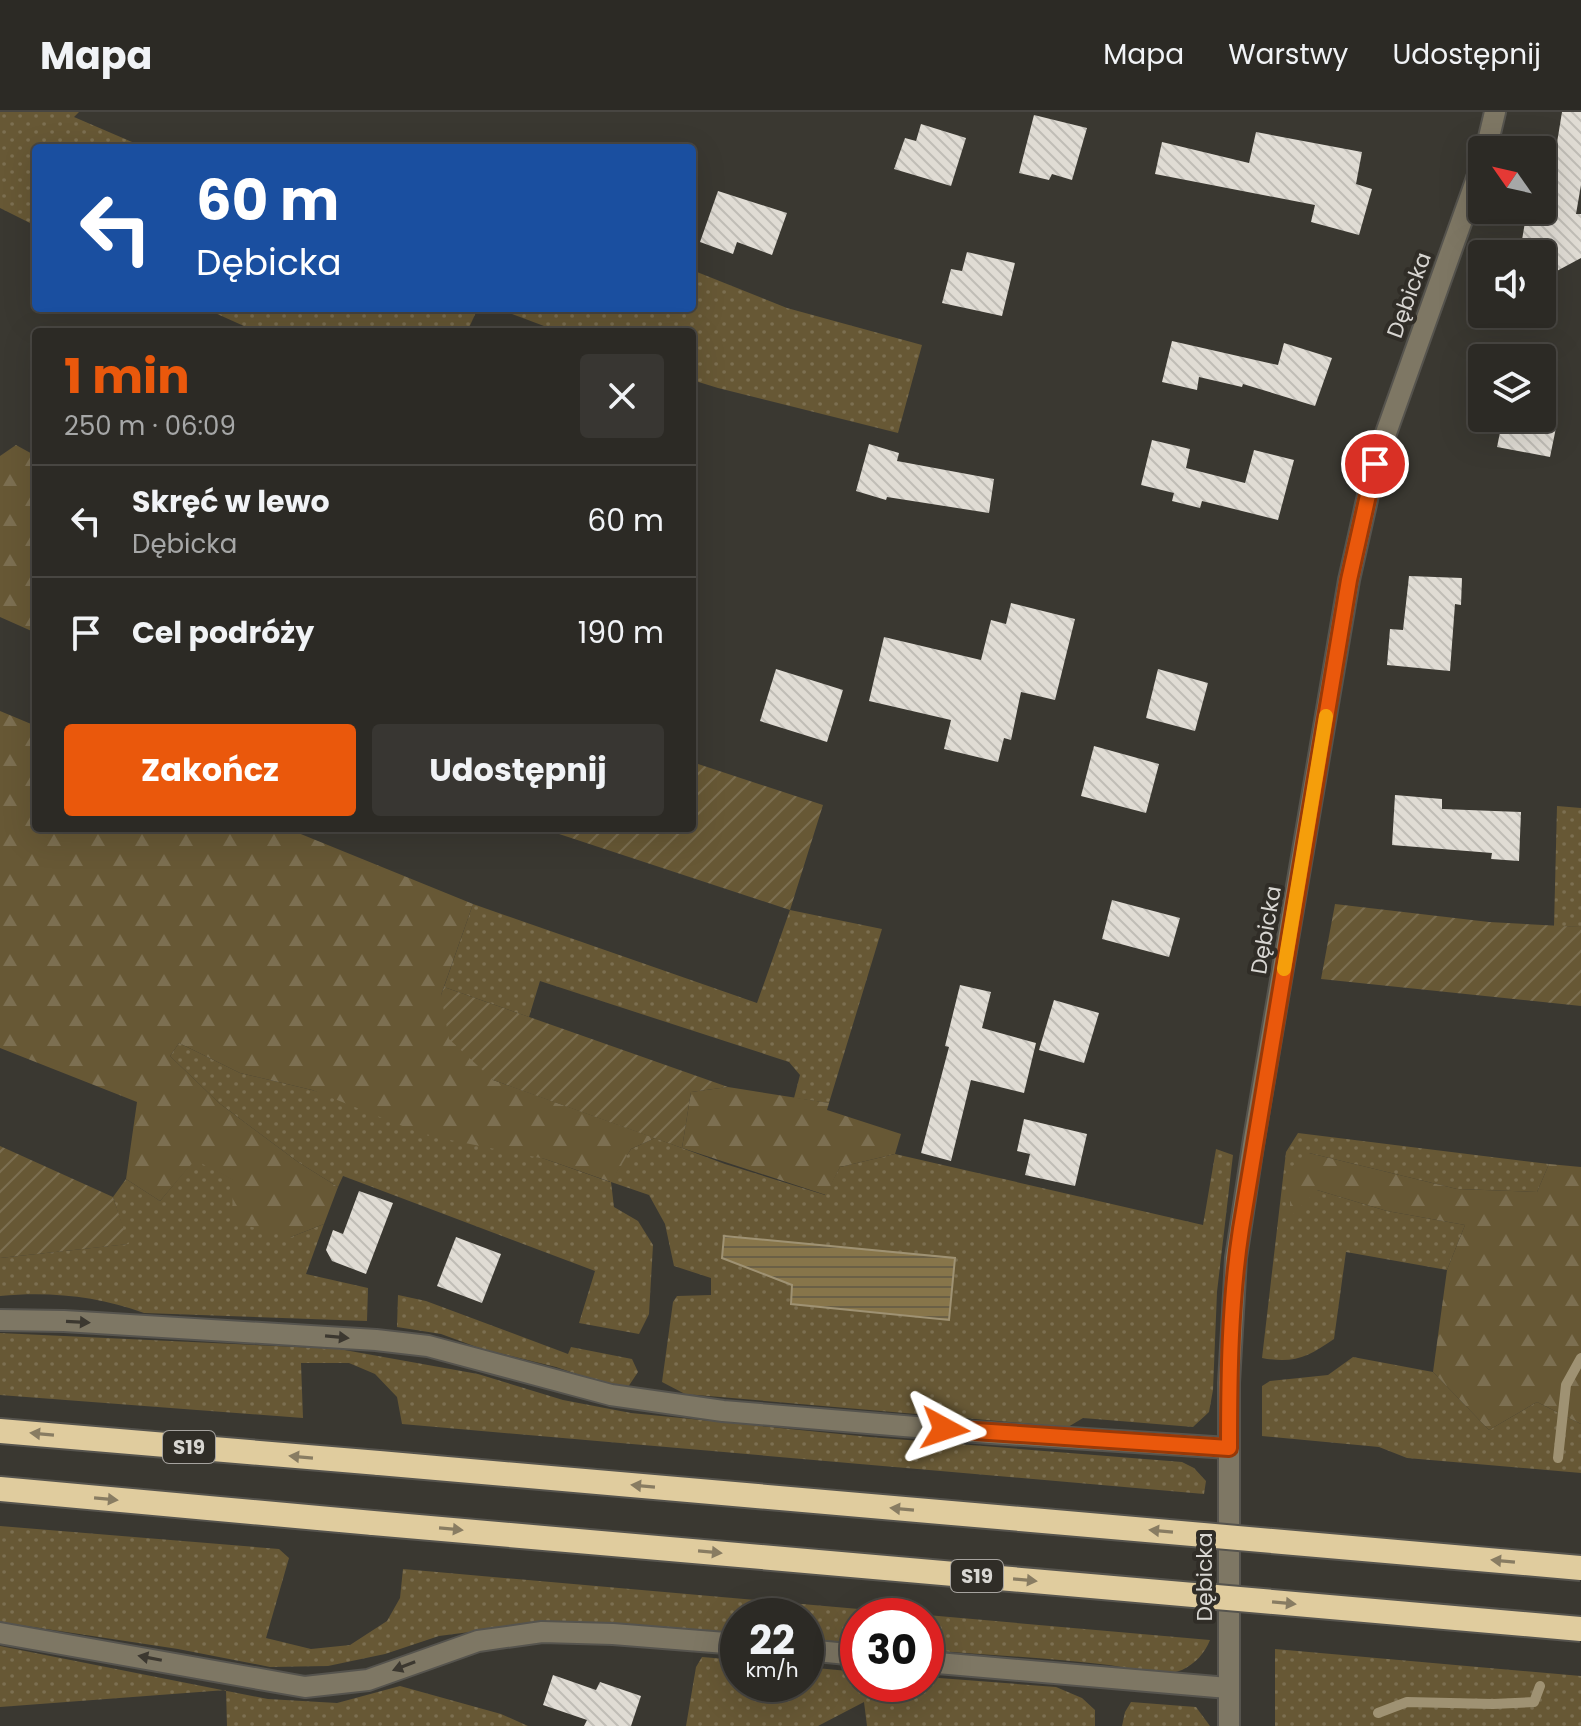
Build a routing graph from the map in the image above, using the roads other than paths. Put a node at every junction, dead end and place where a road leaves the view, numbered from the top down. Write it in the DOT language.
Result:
graph roads {
  1 [pos="1495,112"];
  2 [pos="1489,136"];
  3 [pos="1468,203"];
  4 [pos="0,1320"];
  5 [pos="0,1431"];
  6 [pos="1229,1448"];
  7 [pos="0,1489"];
  8 [pos="1581,1568"];
  9 [pos="1581,1629"];
  10 [pos="0,1633"];
  11 [pos="720,1643"];
  12 [pos="944,1664"];
  13 [pos="1228,1688"];
  14 [pos="1229,1726"];
  1 -- 2 [label="street"];
  3 -- 6 [label="street, Dębicka"];
  4 -- 6 [label="street, one-way"];
  8 -- 5 [label="highway, S19, one-way, bridge"];
  6 -- 13 [label="street, Dębicka"];
  7 -- 9 [label="highway, S19, one-way, bridge"];
  11 -- 10 [label="street, one-way"];
  12 -- 13 [label="street"];
  13 -- 14 [label="street, Dębicka"];
}
